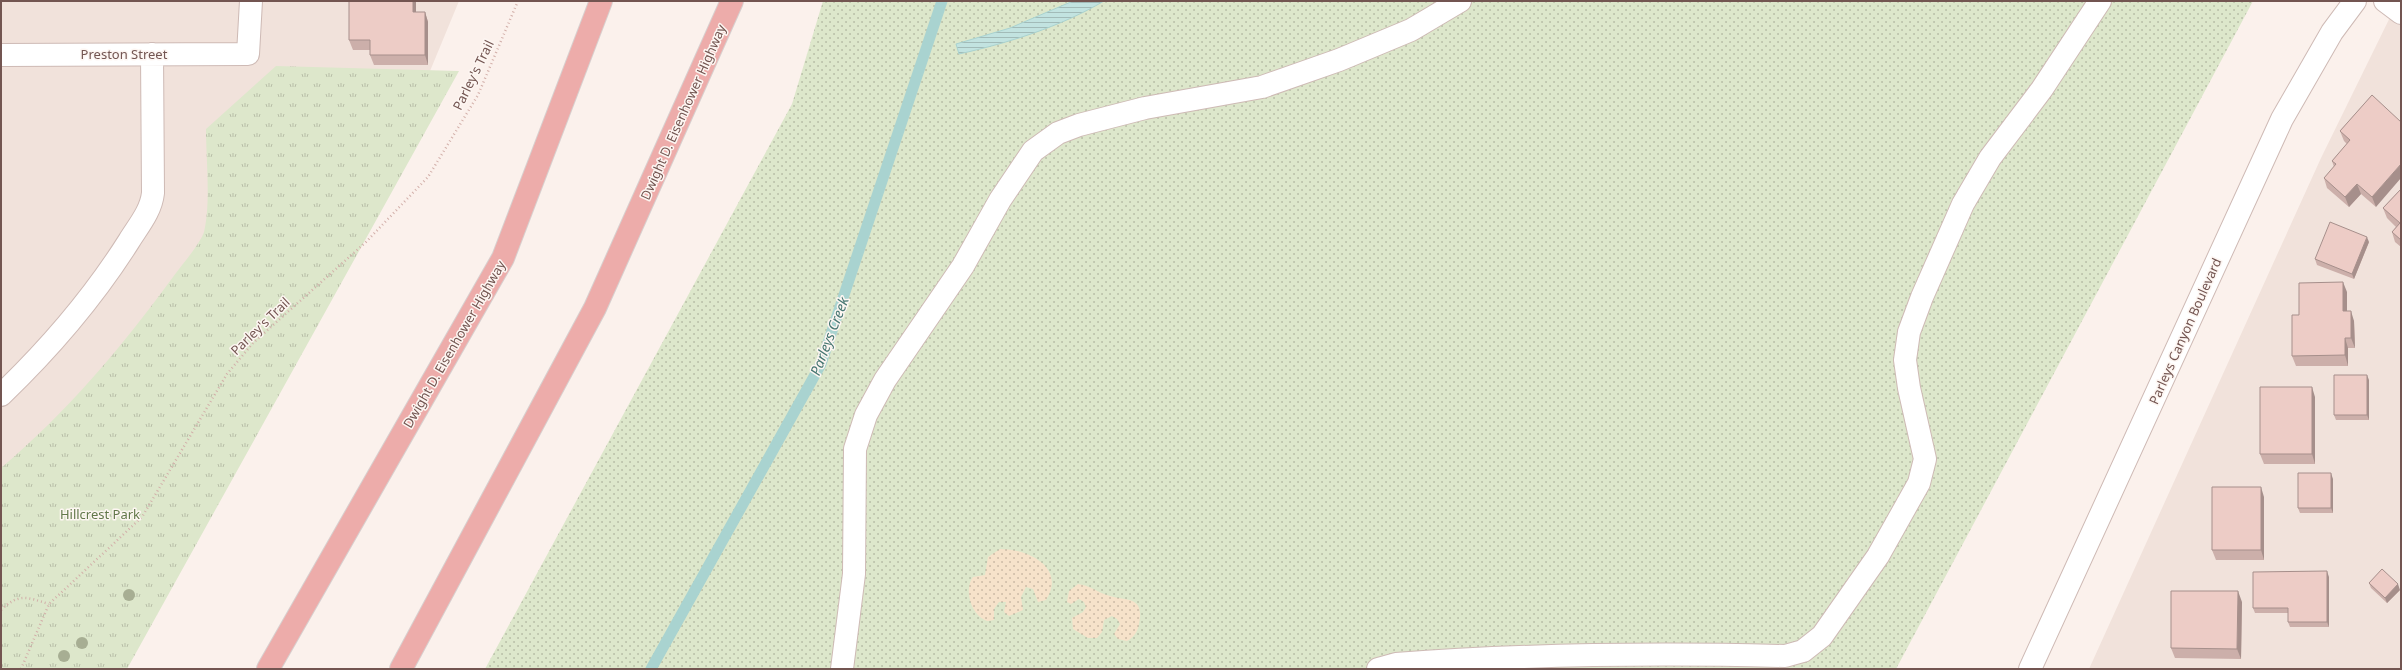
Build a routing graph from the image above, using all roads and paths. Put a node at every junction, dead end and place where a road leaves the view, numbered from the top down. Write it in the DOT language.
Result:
graph roads {
  1 [pos="251,1"];
  2 [pos="518,1"];
  3 [pos="601,1"];
  4 [pos="732,1"];
  5 [pos="1460,1"];
  6 [pos="2100,1"];
  7 [pos="2355,1"];
  8 [pos="2385,1"];
  9 [pos="2401,13"];
  10 [pos="152,54"];
  11 [pos="1,55"];
  12 [pos="1,395"];
  13 [pos="49,604"];
  14 [pos="1,610"];
  15 [pos="20,669"];
  16 [pos="268,669"];
  17 [pos="401,669"];
  18 [pos="842,669"];
  19 [pos="1378,669"];
  20 [pos="2030,669"];
  1 -- 10 [label="street, Preston Street"];
  2 -- 13 [label="path, Parley's Trail"];
  3 -- 16 [label="highway, Dwight D. Eisenhower Highway"];
  4 -- 17 [label="highway, Dwight D. Eisenhower Highway"];
  5 -- 18 [label="street"];
  6 -- 19 [label="street"];
  7 -- 20 [label="street, Parleys Canyon Boulevard"];
  8 -- 9 [label="street"];
  10 -- 11 [label="street, Preston Street"];
  10 -- 12 [label="street"];
  13 -- 14 [label="path"];
  13 -- 15 [label="path, Parley's Trail"];
}
